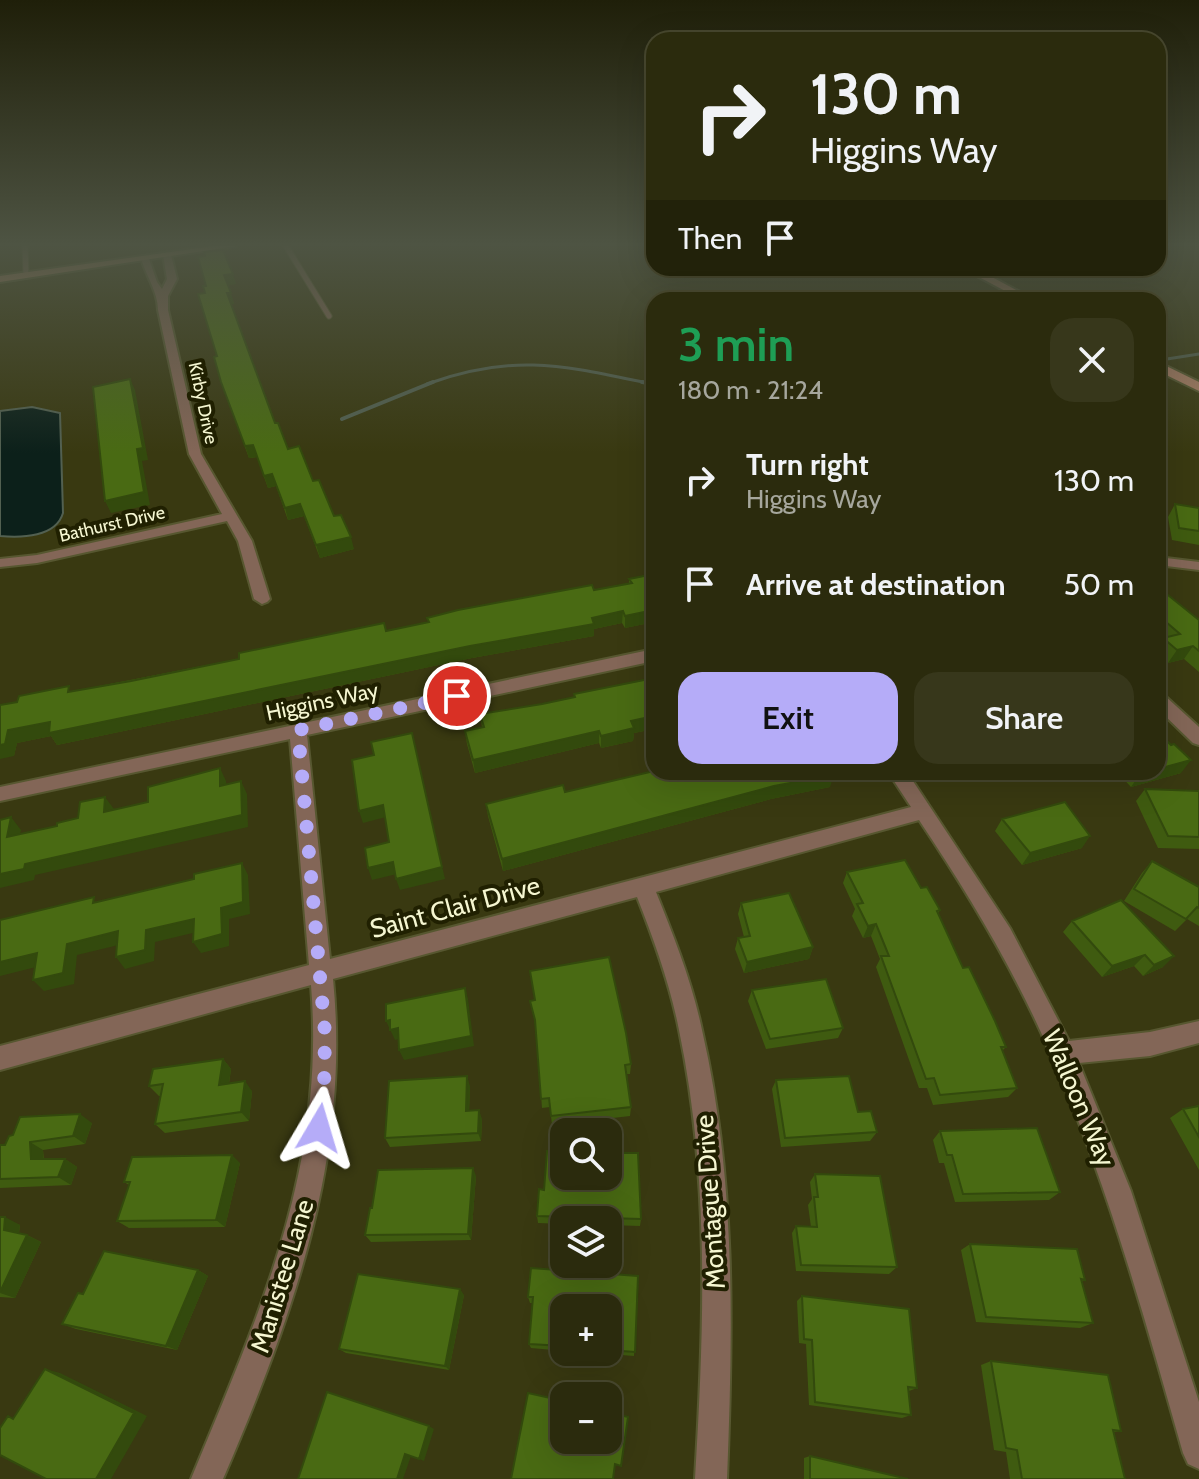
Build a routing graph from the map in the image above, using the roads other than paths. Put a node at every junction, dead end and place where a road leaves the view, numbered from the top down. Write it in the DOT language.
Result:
graph roads {
  1 [pos="164,315"];
  2 [pos="1166,370"];
  3 [pos="1199,387"];
  4 [pos="231,516"];
  5 [pos="1166,562"];
  6 [pos="0,563"];
  7 [pos="1199,566"];
  8 [pos="262,599"];
  9 [pos="646,657"];
  10 [pos="1166,707"];
  11 [pos="298,730"];
  12 [pos="1199,738"];
  13 [pos="903,780"];
  14 [pos="0,794"];
  15 [pos="924,811"];
  16 [pos="643,885"];
  17 [pos="321,972"];
  18 [pos="1199,1032"];
  19 [pos="1063,1053"];
  20 [pos="0,1058"];
  21 [pos="1199,1453"];
  22 [pos="207,1479"];
  23 [pos="711,1479"];
  1 -- 4 [label="street, Kirby Drive"];
  2 -- 3 [label="street"];
  4 -- 6 [label="street, Bathurst Drive"];
  4 -- 8 [label="street, Kirby Drive"];
  5 -- 7 [label="street"];
  9 -- 11 [label="street, Higgins Way"];
  10 -- 12 [label="street"];
  11 -- 14 [label="street, Higgins Way"];
  11 -- 17 [label="street, Manistee Lane"];
  13 -- 15 [label="street, Walloon Way"];
  15 -- 16 [label="street, Saint Clair Drive"];
  15 -- 19 [label="street, Walloon Way"];
  16 -- 17 [label="street, Saint Clair Drive"];
  16 -- 23 [label="street, Montague Drive"];
  17 -- 20 [label="street, Saint Clair Drive"];
  17 -- 22 [label="street, Manistee Lane"];
  18 -- 19 [label="street"];
  19 -- 21 [label="street, Walloon Way"];
}
